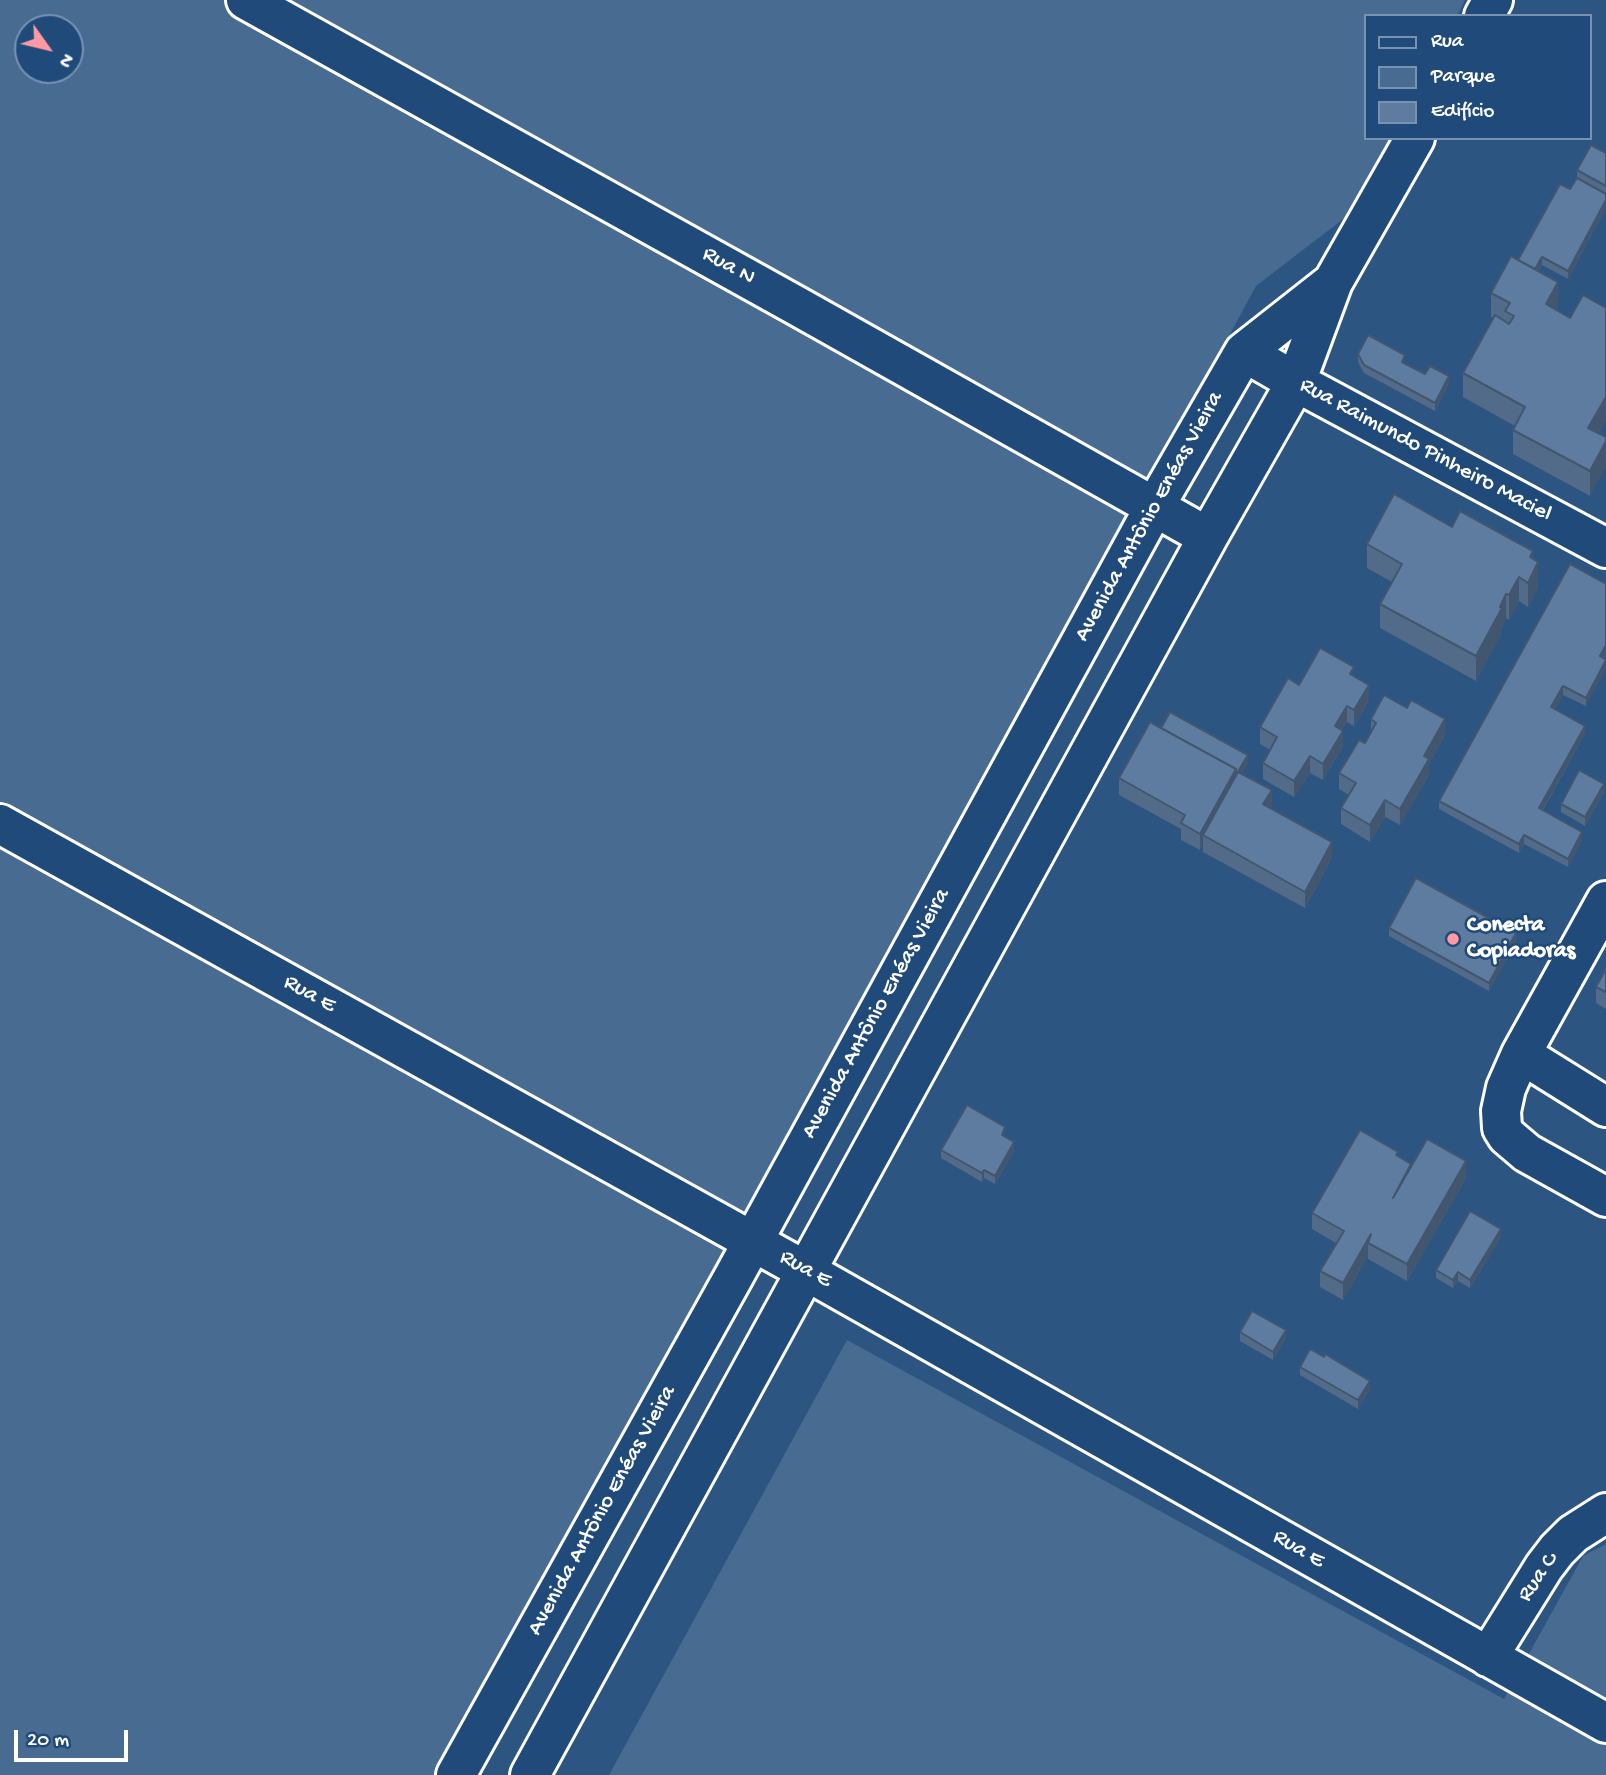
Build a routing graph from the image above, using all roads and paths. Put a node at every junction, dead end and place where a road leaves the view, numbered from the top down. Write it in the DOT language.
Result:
graph roads {
  1 [pos="246,0"];
  2 [pos="1414,140"];
  3 [pos="1333,282"];
  4 [pos="1244,352"];
  5 [pos="1296,382"];
  6 [pos="1155,506"];
  7 [pos="1208,537"];
  8 [pos="1606,548"];
  9 [pos="0,824"];
  10 [pos="1606,901"];
  11 [pos="1521,1054"];
  12 [pos="1606,1107"];
  13 [pos="1606,1196"];
  14 [pos="752,1242"];
  15 [pos="806,1271"];
  16 [pos="1606,1513"];
  17 [pos="1488,1657"];
  18 [pos="1606,1723"];
  19 [pos="456,1775"];
  20 [pos="530,1775"];
  1 -- 6 [label="street, Rua N"];
  2 -- 3 [label="street, Avenida Antônio Enéas Vieira"];
  3 -- 4 [label="street, Avenida Antônio Enéas Vieira"];
  3 -- 5 [label="street, Avenida Antônio Enéas Vieira"];
  4 -- 5 [label="street, Rua Raimundo Pinheiro Maciel"];
  4 -- 6 [label="street, Avenida Antônio Enéas Vieira"];
  5 -- 7 [label="street, Avenida Antônio Enéas Vieira"];
  5 -- 8 [label="street, Rua Raimundo Pinheiro Maciel"];
  6 -- 7 [label="street, Rua N"];
  6 -- 14 [label="street, Avenida Antônio Enéas Vieira"];
  7 -- 15 [label="street, Avenida Antônio Enéas Vieira"];
  9 -- 14 [label="street, Rua E"];
  10 -- 11 [label="street"];
  11 -- 12 [label="street"];
  11 -- 13 [label="street"];
  14 -- 15 [label="street, Rua E"];
  14 -- 19 [label="street, Avenida Antônio Enéas Vieira"];
  15 -- 17 [label="street, Rua E"];
  15 -- 20 [label="street, Avenida Antônio Enéas Vieira"];
  16 -- 17 [label="street, Rua C"];
  17 -- 18 [label="street, Rua E"];
}
